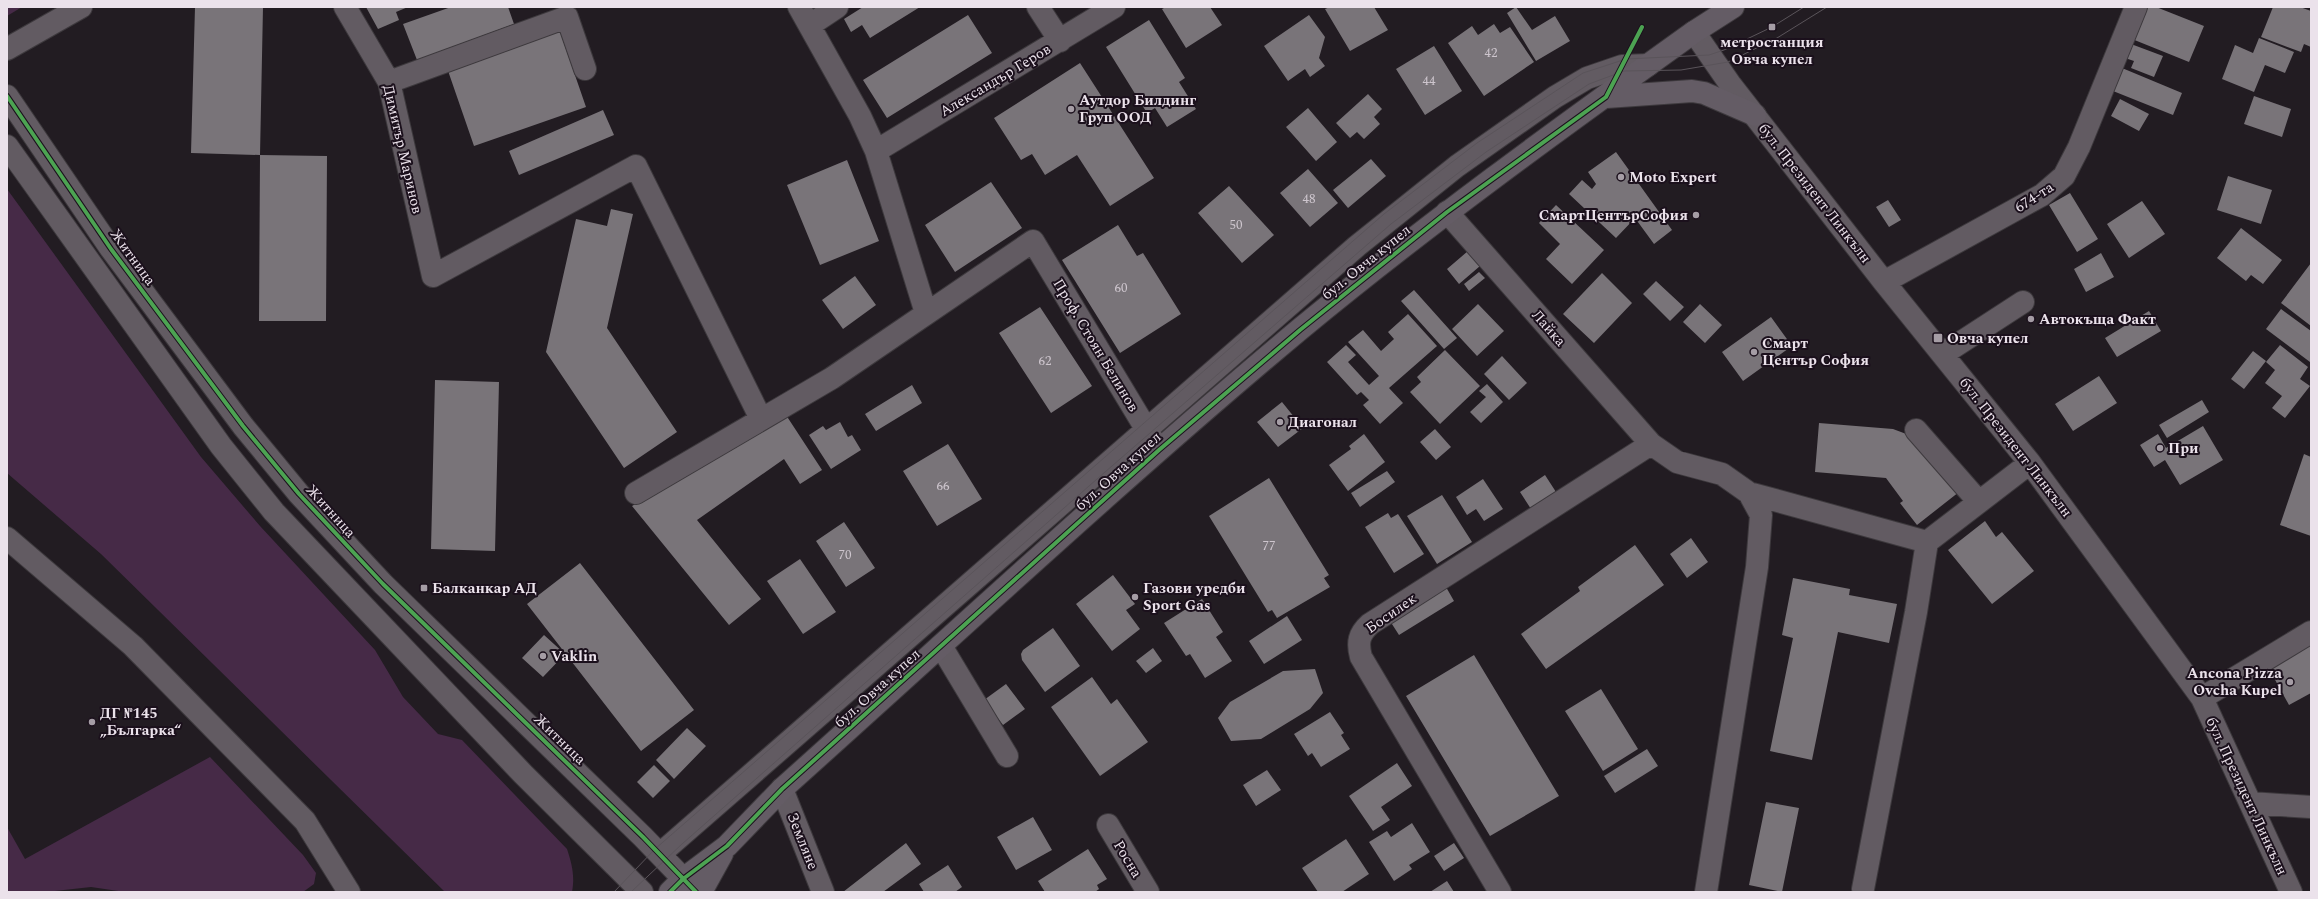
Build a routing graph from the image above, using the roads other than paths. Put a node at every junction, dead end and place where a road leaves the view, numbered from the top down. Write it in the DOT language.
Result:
graph roads {
  1 [pos="81,7"];
  2 [pos="345,7"];
  3 [pos="837,7"];
  4 [pos="1038,7"];
  5 [pos="1114,7"];
  6 [pos="1733,7"];
  7 [pos="2136,7"];
  8 [pos="804,16"];
  9 [pos="1694,32"];
  10 [pos="1060,41"];
  11 [pos="7,49"];
  12 [pos="1648,65"];
  13 [pos="585,69"];
  14 [pos="389,82"];
  15 [pos="7,96"];
  16 [pos="1606,97"];
  17 [pos="1755,115"];
  18 [pos="7,146"];
  19 [pos="876,151"];
  20 [pos="1447,212"];
  21 [pos="1884,282"];
  22 [pos="2023,302"];
  23 [pos="926,313"];
  24 [pos="1943,354"];
  25 [pos="761,419"];
  26 [pos="1146,430"];
  27 [pos="1916,430"];
  28 [pos="1651,444"];
  29 [pos="1159,450"];
  30 [pos="2030,463"];
  31 [pos="636,493"];
  32 [pos="1749,493"];
  33 [pos="1979,502"];
  34 [pos="7,538"];
  35 [pos="1927,542"];
  36 [pos="2311,632"];
  37 [pos="941,646"];
  38 [pos="2202,698"];
  39 [pos="1007,756"];
  40 [pos="782,789"];
  41 [pos="2250,803"];
  42 [pos="2311,807"];
  43 [pos="1108,825"];
  44 [pos="727,846"];
  45 [pos="660,854"];
  46 [pos="683,888"];
  47 [pos="1864,889"];
  48 [pos="349,892"];
  49 [pos="642,892"];
  50 [pos="701,892"];
  51 [pos="823,892"];
  52 [pos="1148,892"];
  53 [pos="1500,892"];
  54 [pos="1706,892"];
  55 [pos="2291,892"];
  1 -- 11 [label="street"];
  2 -- 14 [label="street, Димитър Маринов"];
  3 -- 8 [label="street"];
  4 -- 10 [label="street"];
  5 -- 10 [label="street, Александър Геров"];
  6 -- 9 [label="main road, бул. Овча купел"];
  7 -- 21 [label="street, 674-та"];
  8 -- 19 [label="street"];
  9 -- 12 [label="main road, бул. Овча купел"];
  9 -- 17 [label="street, бул. Президент Линкълн"];
  10 -- 19 [label="street, Александър Геров"];
  12 -- 16 [label="main road, бул. Овча купел"];
  12 -- 26 [label="street"];
  13 -- 14 [label="street"];
  14 -- 25 [label="street, Димитър Маринов"];
  15 -- 45 [label="street, Житница"];
  16 -- 17 [label="main road"];
  16 -- 20 [label="main road, бул. Овча купел"];
  17 -- 21 [label="street, бул. Президент Линкълн"];
  18 -- 49 [label="street"];
  19 -- 23 [label="street"];
  20 -- 28 [label="street, Лайка"];
  20 -- 29 [label="main road, бул. Овча купел"];
  21 -- 24 [label="street, бул. Президент Линкълн"];
  22 -- 24 [label="street"];
  23 -- 25 [label="street"];
  23 -- 26 [label="street, Проф. Стоян Белинов"];
  24 -- 30 [label="street, бул. Президент Линкълн"];
  25 -- 31 [label="street"];
  26 -- 29 [label="street, Проф. Стоян Белинов"];
  26 -- 45 [label="street"];
  27 -- 33 [label="street"];
  28 -- 32 [label="street, Лайка"];
  28 -- 53 [label="street, Босилек"];
  29 -- 37 [label="main road, бул. Овча купел"];
  30 -- 33 [label="street"];
  30 -- 38 [label="street, бул. Президент Линкълн"];
  32 -- 35 [label="street"];
  32 -- 54 [label="street"];
  33 -- 35 [label="street"];
  34 -- 48 [label="street"];
  35 -- 47 [label="street"];
  36 -- 38 [label="street"];
  37 -- 39 [label="street"];
  37 -- 40 [label="main road, бул. Овча купел"];
  38 -- 41 [label="street, бул. Президент Линкълн"];
  40 -- 44 [label="main road, бул. Овча купел"];
  40 -- 51 [label="street, Земляне"];
  41 -- 42 [label="street"];
  41 -- 55 [label="street, бул. Президент Линкълн"];
  43 -- 52 [label="street, Росна"];
  44 -- 46 [label="main road, бул. Овча купел"];
  44 -- 50 [label="main road, бул. Овча купел"];
  45 -- 46 [label="street, Житница"];
}
